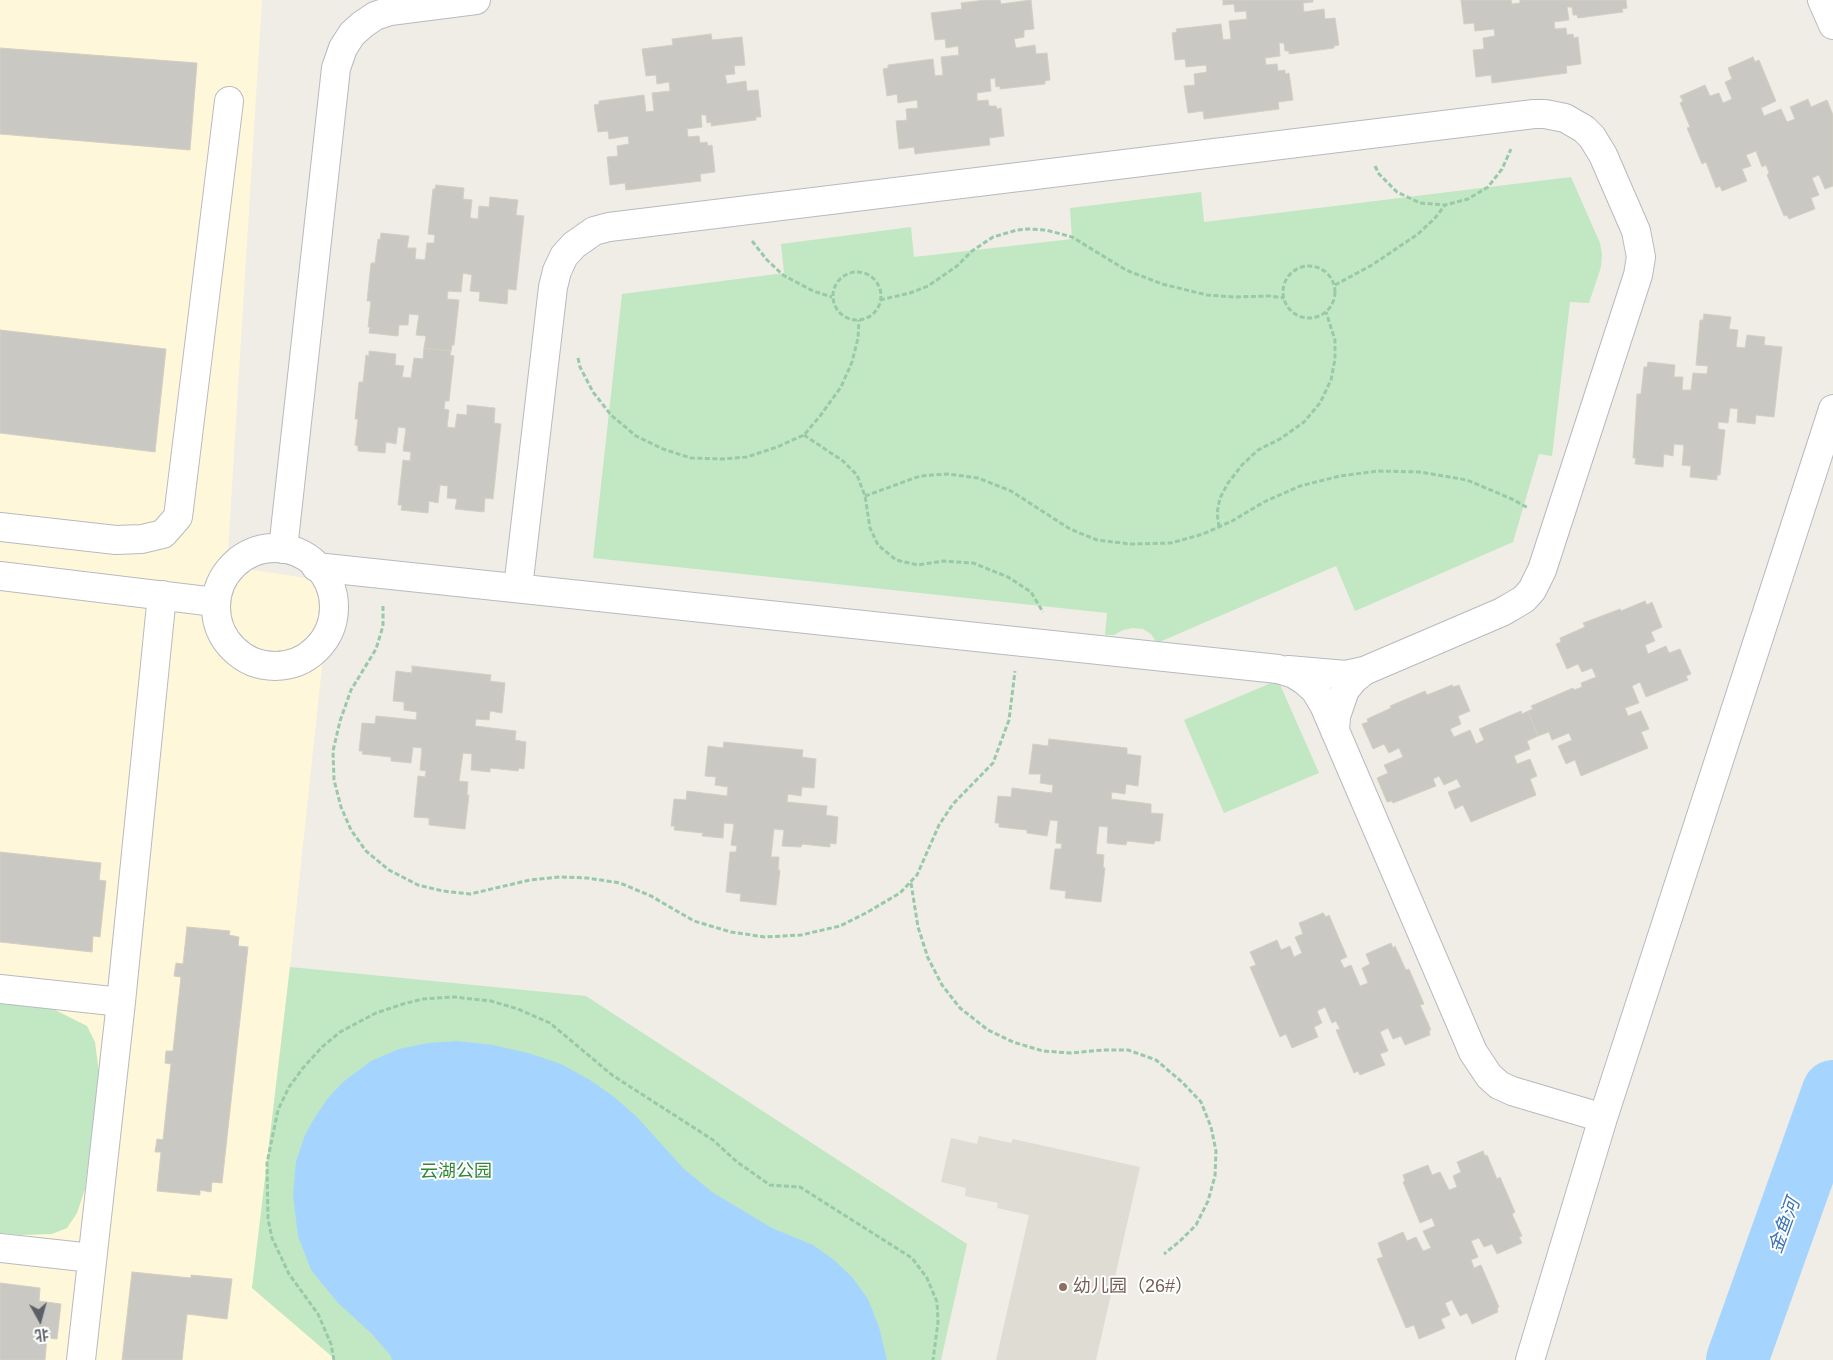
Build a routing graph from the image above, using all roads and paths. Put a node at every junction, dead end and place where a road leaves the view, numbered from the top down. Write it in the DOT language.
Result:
graph roads {
  1 [pos="476,0"];
  2 [pos="1822,0"];
  3 [pos="1833,25"];
  4 [pos="229,101"];
  5 [pos="1512,116"];
  6 [pos="1363,134"];
  7 [pos="1445,205"];
  8 [pos="737,212"];
  9 [pos="1335,285"];
  10 [pos="832,297"];
  11 [pos="1284,298"];
  12 [pos="880,300"];
  13 [pos="1326,312"];
  14 [pos="859,320"];
  15 [pos="577,351"];
  16 [pos="1833,409"];
  17 [pos="804,435"];
  18 [pos="865,496"];
  19 [pos="1557,525"];
  20 [pos="0,527"];
  21 [pos="1219,527"];
  22 [pos="283,549"];
  23 [pos="316,567"];
  24 [pos="379,574"];
  25 [pos="0,576"];
  26 [pos="518,588"];
  27 [pos="162,595"];
  28 [pos="215,602"];
  29 [pos="1018,642"];
  30 [pos="1060,646"];
  31 [pos="1278,670"];
  32 [pos="1364,671"];
  33 [pos="1335,731"];
  34 [pos="911,882"];
  35 [pos="0,989"];
  36 [pos="121,1002"];
  37 [pos="1603,1118"];
  38 [pos="0,1248"];
  39 [pos="1164,1254"];
  40 [pos="92,1258"];
  41 [pos="81,1360"];
  42 [pos="334,1360"];
  43 [pos="933,1360"];
  44 [pos="1530,1360"];
  1 -- 22 [label="lane"];
  2 -- 3 [label="lane"];
  4 -- 20 [label="lane"];
  5 -- 6 [label="lane"];
  5 -- 7 [label="path"];
  5 -- 19 [label="lane"];
  6 -- 7 [label="path"];
  6 -- 8 [label="lane"];
  7 -- 9 [label="path"];
  8 -- 10 [label="path"];
  8 -- 26 [label="lane"];
  9 -- 11 [label="path"];
  9 -- 13 [label="path"];
  10 -- 12 [label="path"];
  10 -- 14 [label="path"];
  11 -- 12 [label="path"];
  11 -- 13 [label="path"];
  12 -- 14 [label="path"];
  13 -- 21 [label="path"];
  14 -- 17 [label="path"];
  15 -- 17 [label="path"];
  16 -- 37 [label="lane"];
  17 -- 18 [label="path"];
  18 -- 21 [label="path"];
  18 -- 30 [label="path"];
  19 -- 21 [label="path"];
  19 -- 32 [label="lane"];
  22 -- 23 [label="lane"];
  22 -- 28 [label="lane"];
  23 -- 24 [label="lane"];
  23 -- 28 [label="lane"];
  24 -- 26 [label="lane"];
  24 -- 34 [label="path"];
  25 -- 27 [label="lane"];
  26 -- 29 [label="lane"];
  27 -- 28 [label="lane"];
  27 -- 36 [label="lane"];
  29 -- 30 [label="lane"];
  29 -- 34 [label="path"];
  30 -- 31 [label="lane"];
  31 -- 32 [label="lane"];
  31 -- 33 [label="lane"];
  32 -- 33 [label="lane"];
  33 -- 37 [label="lane"];
  34 -- 39 [label="path"];
  35 -- 36 [label="lane"];
  36 -- 40 [label="lane"];
  37 -- 44 [label="lane"];
  38 -- 40 [label="lane"];
  40 -- 41 [label="lane"];
  42 -- 43 [label="path"];
}
